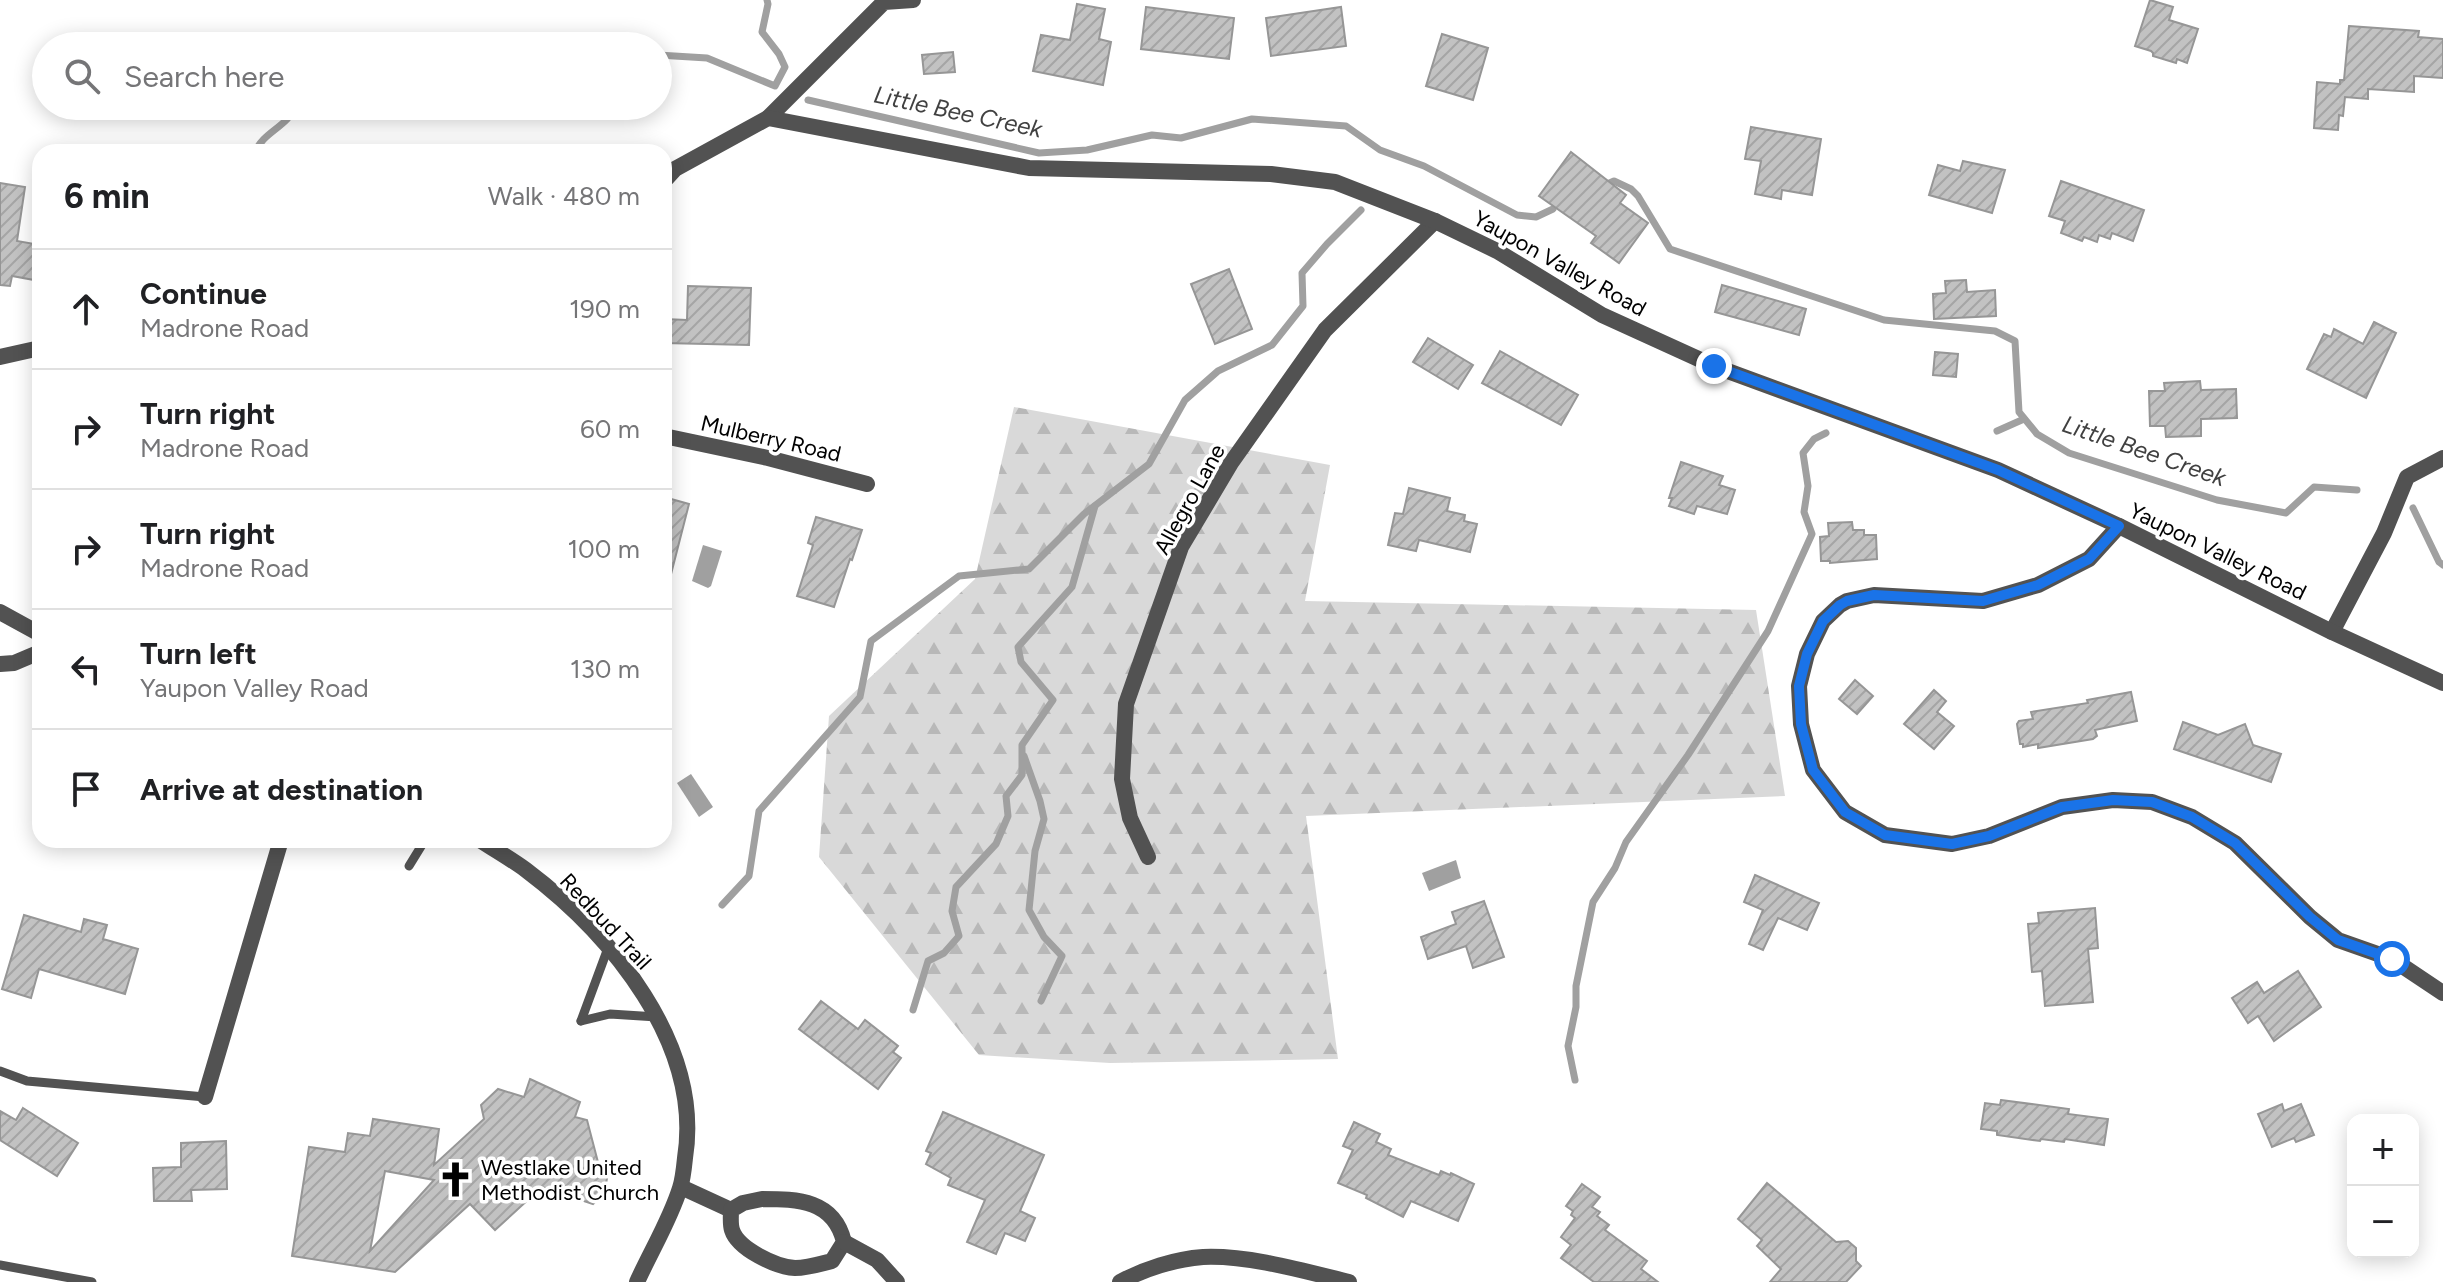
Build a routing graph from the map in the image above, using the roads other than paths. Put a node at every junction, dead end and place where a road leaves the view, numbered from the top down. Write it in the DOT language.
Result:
graph roads {
  1 [pos="913,0"];
  2 [pos="768,118"];
  3 [pos="672,172"];
  4 [pos="1435,221"];
  5 [pos="32,350"];
  6 [pos="0,357"];
  7 [pos="672,438"];
  8 [pos="2443,458"];
  9 [pos="867,484"];
  10 [pos="2119,526"];
  11 [pos="0,612"];
  12 [pos="32,630"];
  13 [pos="2332,632"];
  14 [pos="32,655"];
  15 [pos="0,664"];
  16 [pos="2443,683"];
  17 [pos="279,848"];
  18 [pos="420,848"];
  19 [pos="492,848"];
  20 [pos="1148,857"];
  21 [pos="409,866"];
  22 [pos="608,948"];
  23 [pos="2443,993"];
  24 [pos="657,1017"];
  25 [pos="0,1071"];
  26 [pos="205,1097"];
  27 [pos="681,1187"];
  28 [pos="731,1210"];
  29 [pos="844,1242"];
  30 [pos="0,1265"];
  31 [pos="92,1282"];
  32 [pos="637,1282"];
  33 [pos="897,1282"];
  34 [pos="1120,1282"];
  35 [pos="1349,1282"];
  1 -- 2 [label="street"];
  2 -- 3 [label="street"];
  2 -- 4 [label="street, Yaupon Valley Road"];
  4 -- 10 [label="street, Yaupon Valley Road"];
  4 -- 20 [label="street, Allegro Lane"];
  5 -- 6 [label="street"];
  7 -- 9 [label="street, Mulberry Road"];
  8 -- 13 [label="street"];
  10 -- 13 [label="street, Yaupon Valley Road"];
  10 -- 23 [label="street"];
  11 -- 12 [label="street"];
  13 -- 16 [label="street, Yaupon Valley Road"];
  14 -- 15 [label="street"];
  17 -- 26 [label="street"];
  18 -- 21 [label="lane"];
  19 -- 22 [label="street, Redbud Trail"];
  22 -- 24 [label="street, Redbud Trail"];
  22 -- 24 [label="lane"];
  24 -- 27 [label="street, Redbud Trail"];
  25 -- 26 [label="lane"];
  27 -- 28 [label="street"];
  27 -- 32 [label="street, Redbud Trail"];
  28 -- 29 [label="street"];
  28 -- 29 [label="street"];
  29 -- 33 [label="street"];
  30 -- 31 [label="lane"];
  34 -- 35 [label="street"];
}
